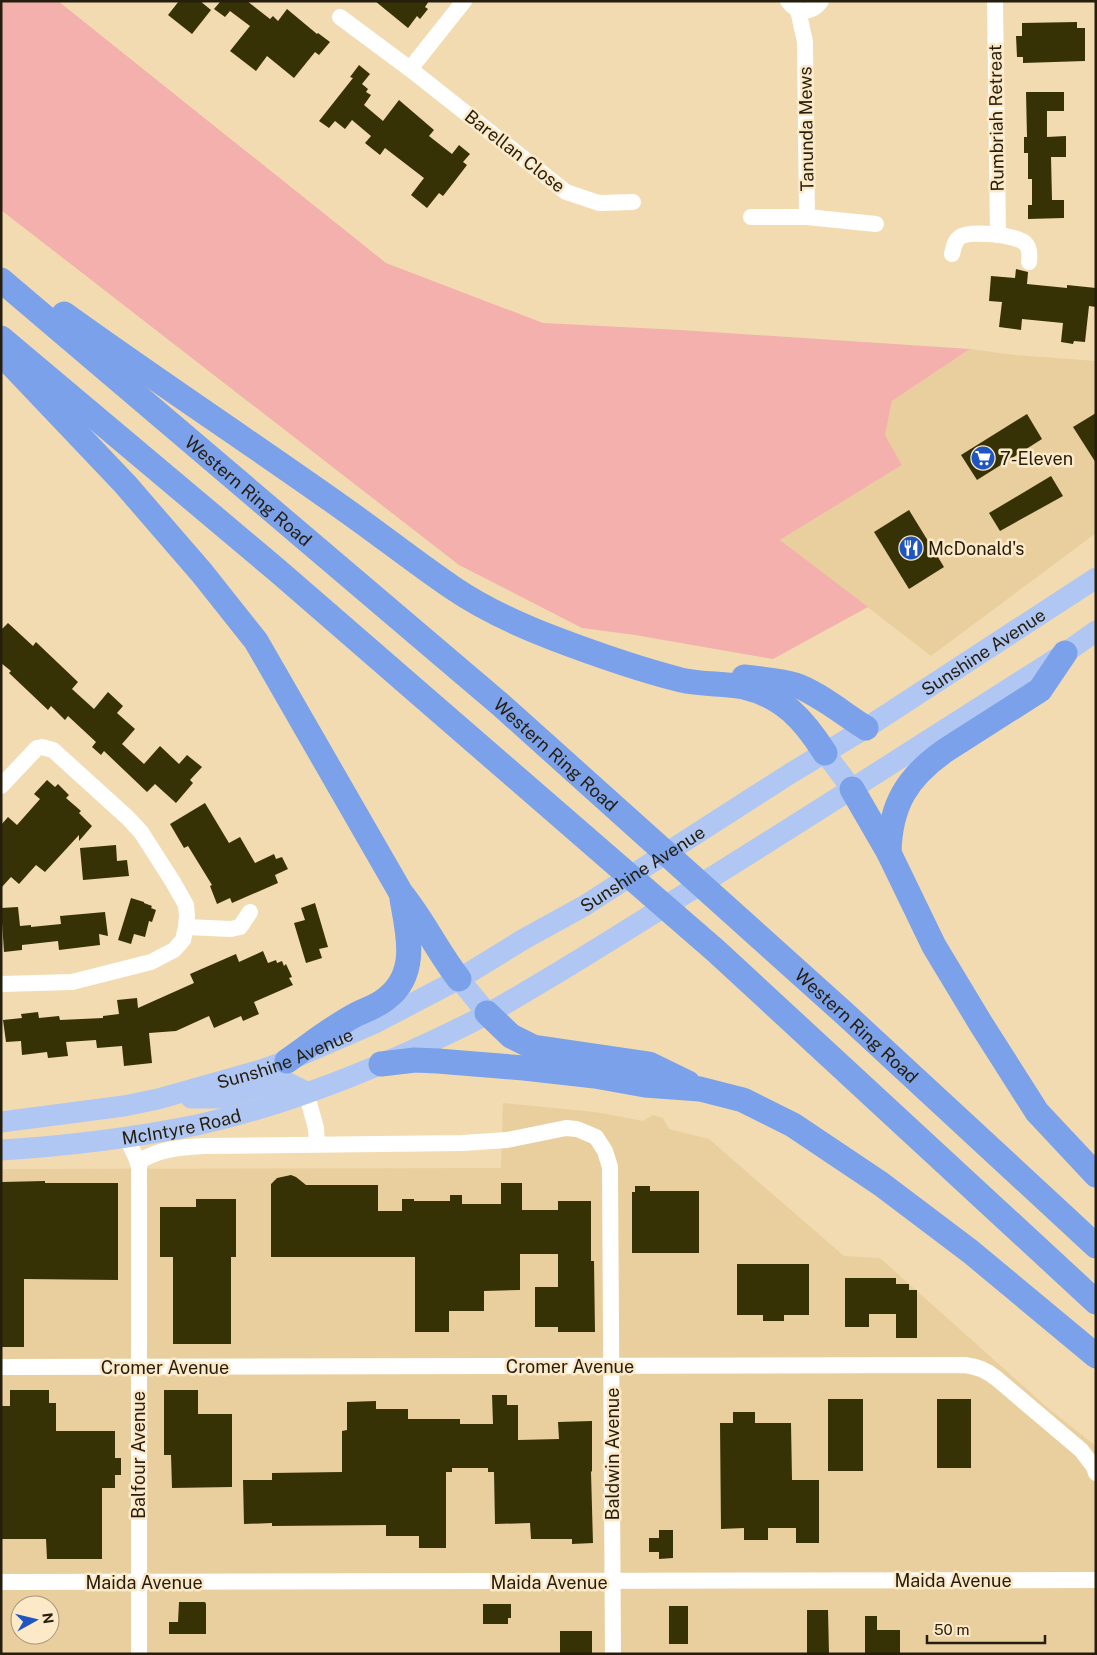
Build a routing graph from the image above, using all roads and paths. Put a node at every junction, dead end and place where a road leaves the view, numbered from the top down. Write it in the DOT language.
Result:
graph roads {
  1 [pos="464,1"];
  2 [pos="995,1"];
  3 [pos="804,4"];
  4 [pos="340,17"];
  5 [pos="410,69"];
  6 [pos="633,202"];
  7 [pos="750,217"];
  8 [pos="807,217"];
  9 [pos="876,224"];
  10 [pos="998,235"];
  11 [pos="952,254"];
  12 [pos="1030,262"];
  13 [pos="1,269"];
  14 [pos="1,280"];
  15 [pos="1,338"];
  16 [pos="1,354"];
  17 [pos="1096,578"];
  18 [pos="1096,631"];
  19 [pos="1065,653"];
  20 [pos="623,662"];
  21 [pos="866,728"];
  22 [pos="825,753"];
  23 [pos="1,786"];
  24 [pos="852,789"];
  25 [pos="889,853"];
  26 [pos="400,892"];
  27 [pos="250,912"];
  28 [pos="186,927"];
  29 [pos="459,980"];
  30 [pos="1,984"];
  31 [pos="487,1013"];
  32 [pos="286,1060"];
  33 [pos="381,1064"];
  34 [pos="700,1089"];
  35 [pos="306,1092"];
  36 [pos="158,1099"];
  37 [pos="124,1106"];
  38 [pos="1,1122"];
  39 [pos="596,1137"];
  40 [pos="128,1138"];
  41 [pos="317,1144"];
  42 [pos="1,1150"];
  43 [pos="138,1162"];
  44 [pos="1096,1175"];
  45 [pos="1096,1246"];
  46 [pos="1096,1302"];
  47 [pos="1096,1356"];
  48 [pos="612,1366"];
  49 [pos="1,1367"];
  50 [pos="138,1367"];
  51 [pos="1096,1473"];
  52 [pos="1096,1580"];
  53 [pos="1,1582"];
  54 [pos="613,1582"];
  55 [pos="138,1583"];
  56 [pos="139,1654"];
  57 [pos="613,1654"];
  1 -- 5 [label="street"];
  2 -- 10 [label="street, Rumbriah Retreat"];
  3 -- 8 [label="street, Tanunda Mews"];
  4 -- 5 [label="street, Barellan Close"];
  5 -- 6 [label="street, Barellan Close"];
  7 -- 8 [label="street, Tanunda Mews"];
  8 -- 9 [label="street, Tanunda Mews"];
  10 -- 11 [label="street"];
  10 -- 12 [label="street"];
  13 -- 20 [label="highway"];
  14 -- 45 [label="highway, Western Ring Road"];
  15 -- 46 [label="highway"];
  16 -- 26 [label="highway"];
  17 -- 21 [label="main road, Sunshine Avenue"];
  18 -- 19 [label="main road"];
  19 -- 24 [label="main road"];
  19 -- 25 [label="highway"];
  20 -- 21 [label="highway"];
  20 -- 22 [label="highway"];
  21 -- 22 [label="main road, Sunshine Avenue"];
  22 -- 24 [label="main road"];
  22 -- 29 [label="main road, Sunshine Avenue"];
  23 -- 28 [label="street"];
  24 -- 25 [label="highway"];
  24 -- 31 [label="main road"];
  25 -- 44 [label="highway"];
  26 -- 29 [label="highway"];
  26 -- 32 [label="highway"];
  27 -- 28 [label="street"];
  28 -- 30 [label="street"];
  29 -- 31 [label="main road"];
  29 -- 32 [label="main road, Sunshine Avenue"];
  31 -- 33 [label="main road"];
  31 -- 34 [label="highway"];
  32 -- 36 [label="main road, Sunshine Avenue"];
  33 -- 34 [label="highway"];
  33 -- 35 [label="main road"];
  34 -- 47 [label="highway"];
  35 -- 36 [label="main road"];
  35 -- 40 [label="main road, McIntyre Road"];
  35 -- 41 [label="street"];
  36 -- 37 [label="main road, McIntyre Road"];
  37 -- 38 [label="main road, McIntyre Road"];
  37 -- 40 [label="main road"];
  39 -- 41 [label="street, McIntyre Road"];
  39 -- 48 [label="street, Baldwin Avenue"];
  40 -- 42 [label="main road, McIntyre Road"];
  40 -- 43 [label="street, Balfour Avenue"];
  41 -- 43 [label="street, McIntyre Road"];
  43 -- 50 [label="street, Balfour Avenue"];
  48 -- 50 [label="street, Cromer Avenue"];
  48 -- 51 [label="street, Cromer Avenue"];
  48 -- 54 [label="street, Baldwin Avenue"];
  49 -- 50 [label="street, Cromer Avenue"];
  50 -- 55 [label="street, Balfour Avenue"];
  52 -- 54 [label="street, Maida Avenue"];
  53 -- 55 [label="street, Maida Avenue"];
  54 -- 55 [label="street, Maida Avenue"];
  54 -- 57 [label="street, Baldwin Avenue"];
  55 -- 56 [label="street, Balfour Avenue"];
}
